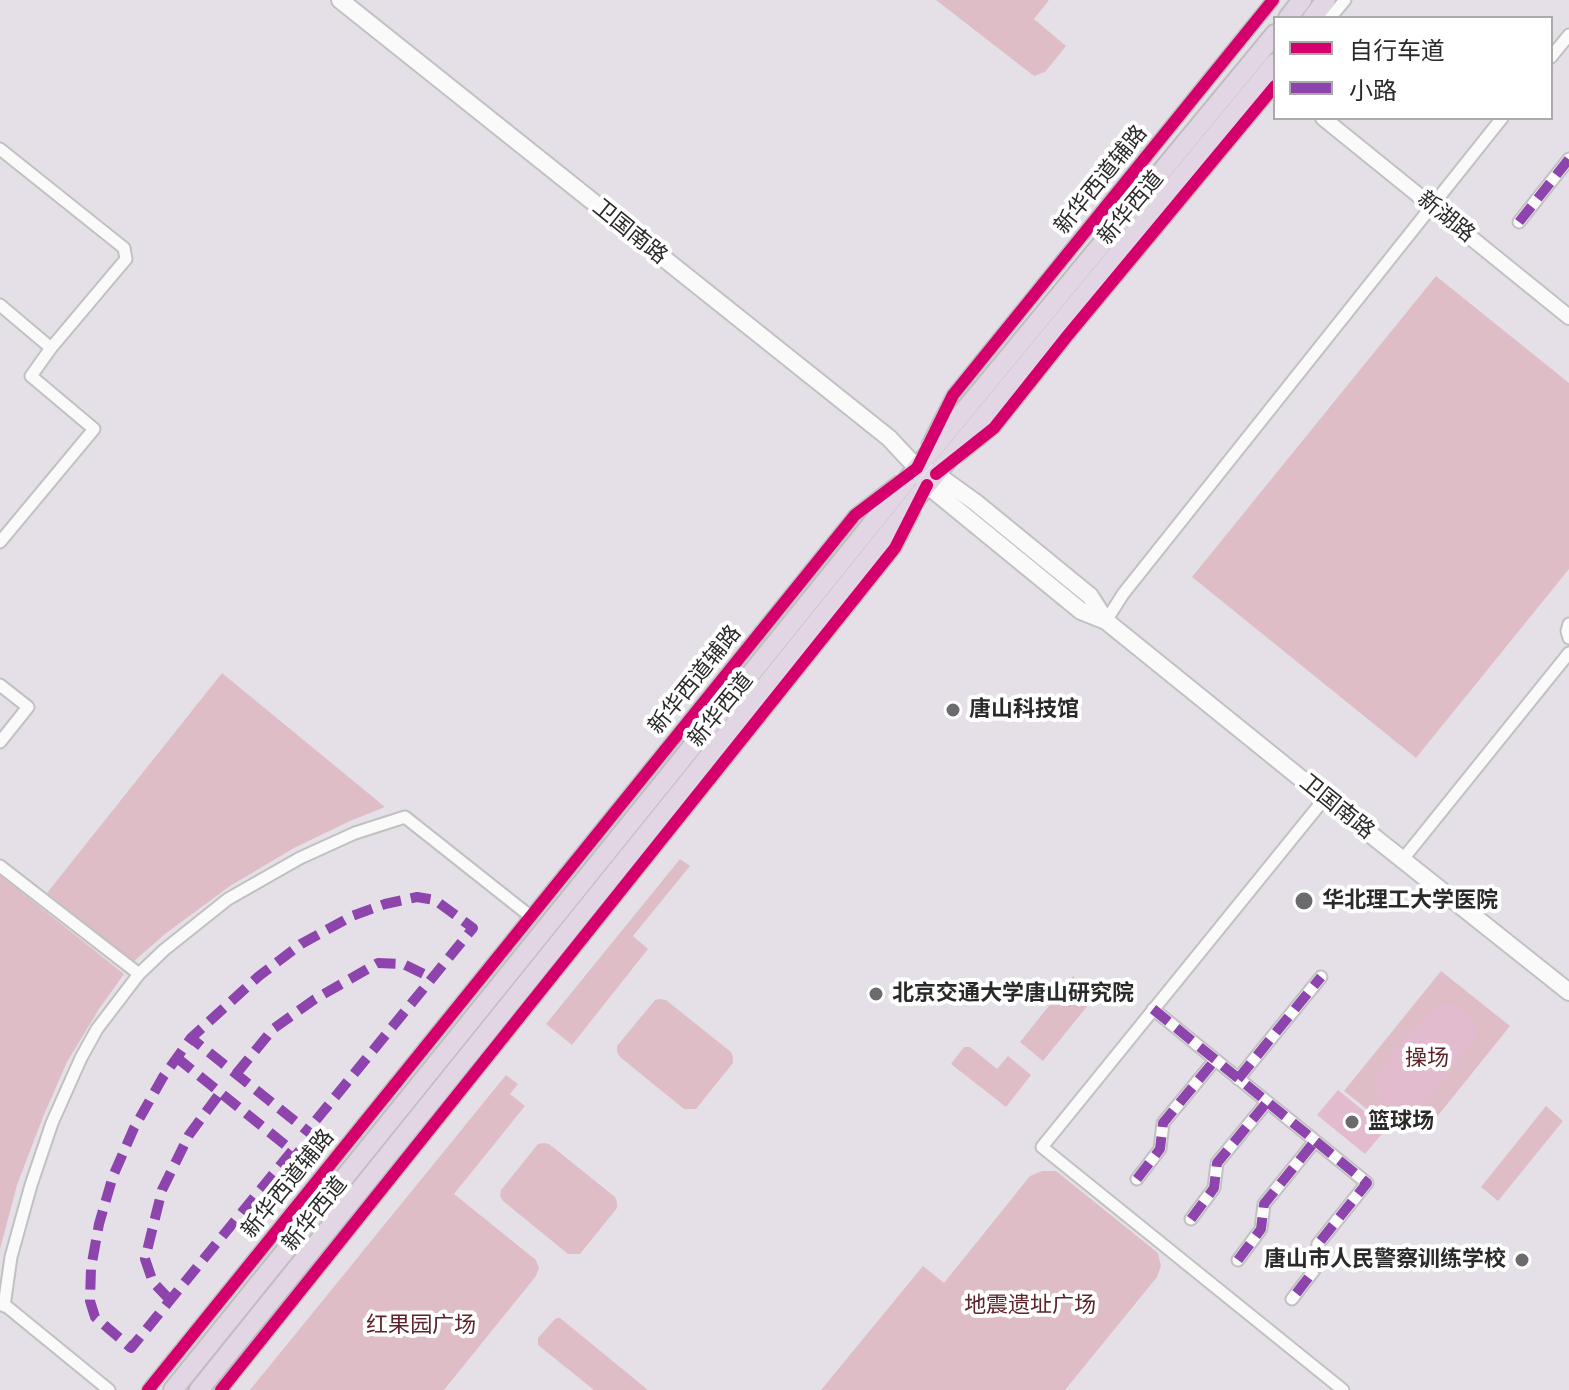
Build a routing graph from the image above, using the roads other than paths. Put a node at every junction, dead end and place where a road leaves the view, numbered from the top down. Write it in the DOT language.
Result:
graph roads {
  1 [pos="1273,0"];
  2 [pos="1302,0"];
  3 [pos="1326,0"];
  4 [pos="1345,0"];
  5 [pos="348,3"];
  6 [pos="1290,16"];
  7 [pos="1314,16"];
  8 [pos="1332,16"];
  9 [pos="1569,35"];
  10 [pos="1273,36"];
  11 [pos="1553,55"];
  12 [pos="1273,75"];
  13 [pos="1326,120"];
  14 [pos="1500,120"];
  15 [pos="0,149"];
  16 [pos="1569,159"];
  17 [pos="1432,205"];
  18 [pos="1519,222"];
  19 [pos="0,305"];
  20 [pos="1569,317"];
  21 [pos="51,348"];
  22 [pos="917,468"];
  23 [pos="932,480"];
  24 [pos="0,542"];
  25 [pos="1106,621"];
  26 [pos="1569,624"];
  27 [pos="1569,638"];
  28 [pos="1569,653"];
  29 [pos="0,685"];
  30 [pos="0,742"];
  31 [pos="1325,798"];
  32 [pos="1403,859"];
  33 [pos="0,866"];
  34 [pos="530,916"];
  35 [pos="139,974"];
  36 [pos="1321,977"];
  37 [pos="1569,992"];
  38 [pos="1153,1009"];
  39 [pos="1215,1060"];
  40 [pos="1238,1079"];
  41 [pos="1267,1102"];
  42 [pos="1315,1141"];
  43 [pos="1137,1179"];
  44 [pos="1191,1219"];
  45 [pos="1238,1260"];
  46 [pos="1292,1299"];
  47 [pos="2,1304"];
  48 [pos="109,1390"];
  49 [pos="148,1390"];
  50 [pos="173,1390"];
  51 [pos="199,1390"];
  52 [pos="221,1390"];
  53 [pos="1343,1390"];
  1 -- 22 [label="street, 新华西道辅路"];
  2 -- 6 [label="main road"];
  3 -- 7 [label="main road"];
  4 -- 8 [label="street"];
  5 -- 22 [label="main road, 卫国南路"];
  9 -- 11 [label="street"];
  10 -- 22 [label="main road, 新华西道"];
  12 -- 23 [label="main road, 新华西道"];
  13 -- 17 [label="street, 新湖路"];
  14 -- 17 [label="street"];
  15 -- 21 [label="street"];
  16 -- 18 [label="street"];
  17 -- 20 [label="street, 新湖路"];
  17 -- 25 [label="street"];
  19 -- 21 [label="street"];
  21 -- 24 [label="street"];
  22 -- 23 [label="main road, 卫国南路"];
  22 -- 34 [label="street, 新华西道辅路"];
  22 -- 50 [label="main road, 新华西道"];
  23 -- 25 [label="main road, 卫国南路"];
  23 -- 51 [label="main road, 新华西道"];
  23 -- 52 [label="street"];
  25 -- 31 [label="main road, 卫国南路"];
  26 -- 27 [label="street"];
  28 -- 32 [label="street"];
  29 -- 30 [label="street"];
  31 -- 32 [label="main road, 卫国南路"];
  31 -- 38 [label="street"];
  32 -- 37 [label="main road, 卫国南路"];
  33 -- 35 [label="street"];
  34 -- 35 [label="street"];
  34 -- 49 [label="street, 新华西道辅路"];
  35 -- 47 [label="street"];
  36 -- 40 [label="street"];
  38 -- 39 [label="street"];
  38 -- 53 [label="street"];
  39 -- 40 [label="street"];
  39 -- 43 [label="street"];
  40 -- 41 [label="street"];
  41 -- 42 [label="street"];
  41 -- 44 [label="street"];
  42 -- 45 [label="street"];
  42 -- 46 [label="street"];
  47 -- 48 [label="street"];
}
